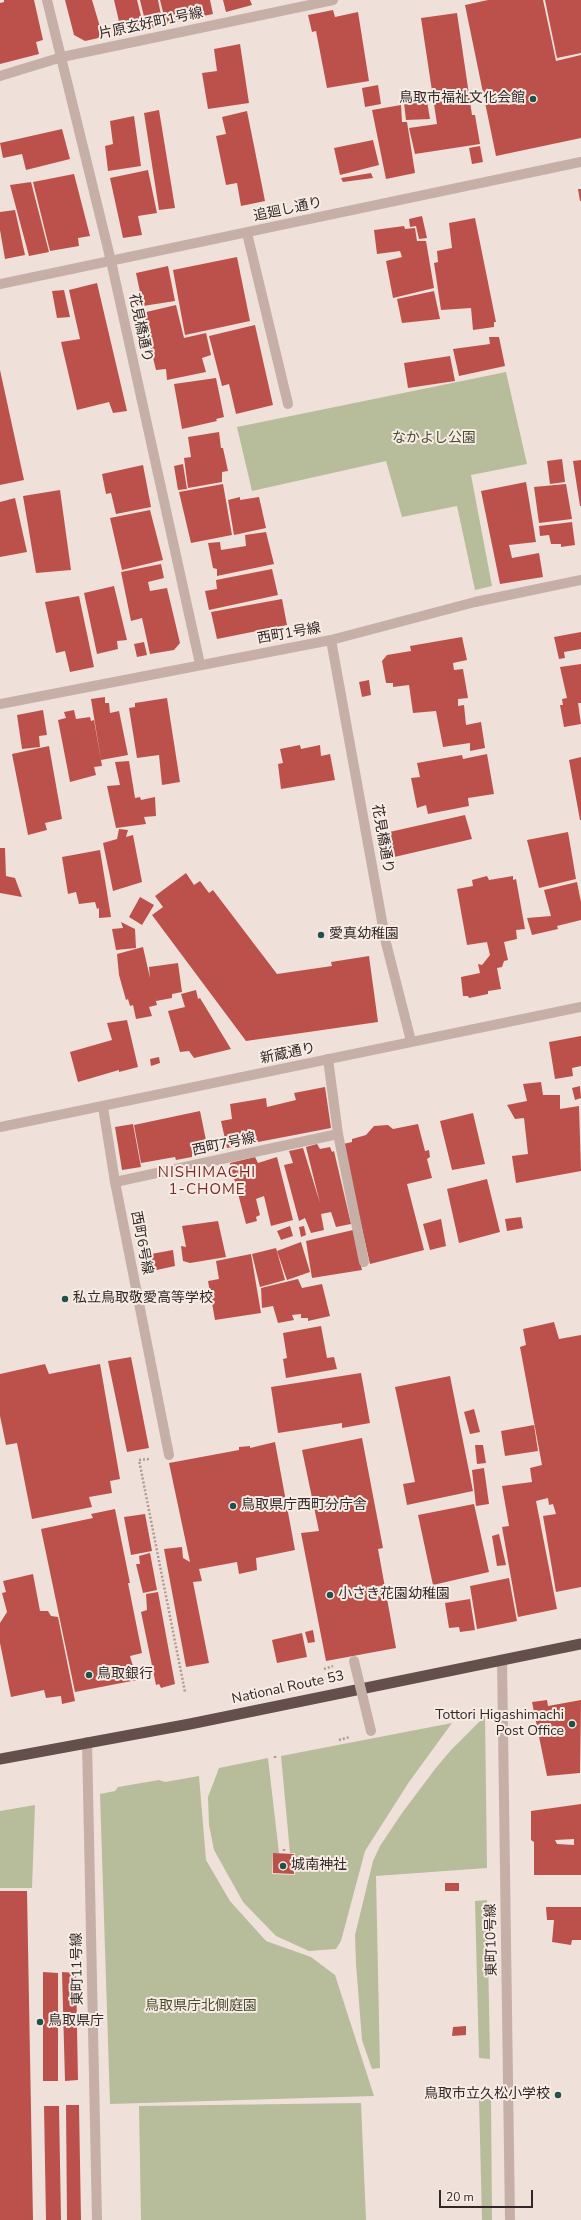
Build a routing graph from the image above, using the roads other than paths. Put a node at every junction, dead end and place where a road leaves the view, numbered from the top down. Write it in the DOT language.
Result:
graph roads {
  1 [pos="47,0"];
  2 [pos="333,0"];
  3 [pos="62,57"];
  4 [pos="0,76"];
  5 [pos="581,162"];
  6 [pos="247,232"];
  7 [pos="111,261"];
  8 [pos="0,284"];
  9 [pos="288,404"];
  10 [pos="581,580"];
  11 [pos="331,640"];
  12 [pos="200,664"];
  13 [pos="0,704"];
  14 [pos="581,1008"];
  15 [pos="411,1041"];
  16 [pos="328,1059"];
  17 [pos="103,1107"];
  18 [pos="0,1127"];
  19 [pos="338,1134"];
  20 [pos="115,1182"];
  21 [pos="364,1262"];
  22 [pos="168,1455"];
  23 [pos="581,1644"];
  24 [pos="502,1660"];
  25 [pos="354,1661"];
  26 [pos="371,1731"];
  27 [pos="87,1742"];
  28 [pos="0,1759"];
  29 [pos="97,2220"];
  30 [pos="510,2220"];
  1 -- 3 [label="street, 花見橋通り"];
  2 -- 3 [label="street, 片原玄好町1号線"];
  3 -- 4 [label="street, 片原玄好町1号線"];
  3 -- 7 [label="street, 花見橋通り"];
  5 -- 6 [label="street, 追廻し通り"];
  6 -- 7 [label="street, 追廻し通り"];
  6 -- 9 [label="street"];
  7 -- 8 [label="street, 追廻し通り"];
  7 -- 12 [label="street, 花見橋通り"];
  10 -- 11 [label="street, 西町1号線"];
  11 -- 12 [label="street, 西町1号線"];
  11 -- 15 [label="street, 花見橋通り"];
  12 -- 13 [label="street, 西町1号線"];
  14 -- 15 [label="street, 新蔵通り"];
  15 -- 16 [label="street, 新蔵通り"];
  16 -- 17 [label="street, 新蔵通り"];
  16 -- 19 [label="street"];
  17 -- 18 [label="street, 新蔵通り"];
  17 -- 20 [label="street, 西町6号線"];
  19 -- 20 [label="street, 西町7号線"];
  19 -- 21 [label="street"];
  20 -- 22 [label="street, 西町6号線"];
  23 -- 24 [label="highway, National Route 53"];
  24 -- 27 [label="highway, National Route 53"];
  24 -- 30 [label="street, 東町10号線"];
  25 -- 26 [label="street, bridge"];
  27 -- 28 [label="highway, National Route 53"];
  27 -- 29 [label="street, 東町11号線"];
}
